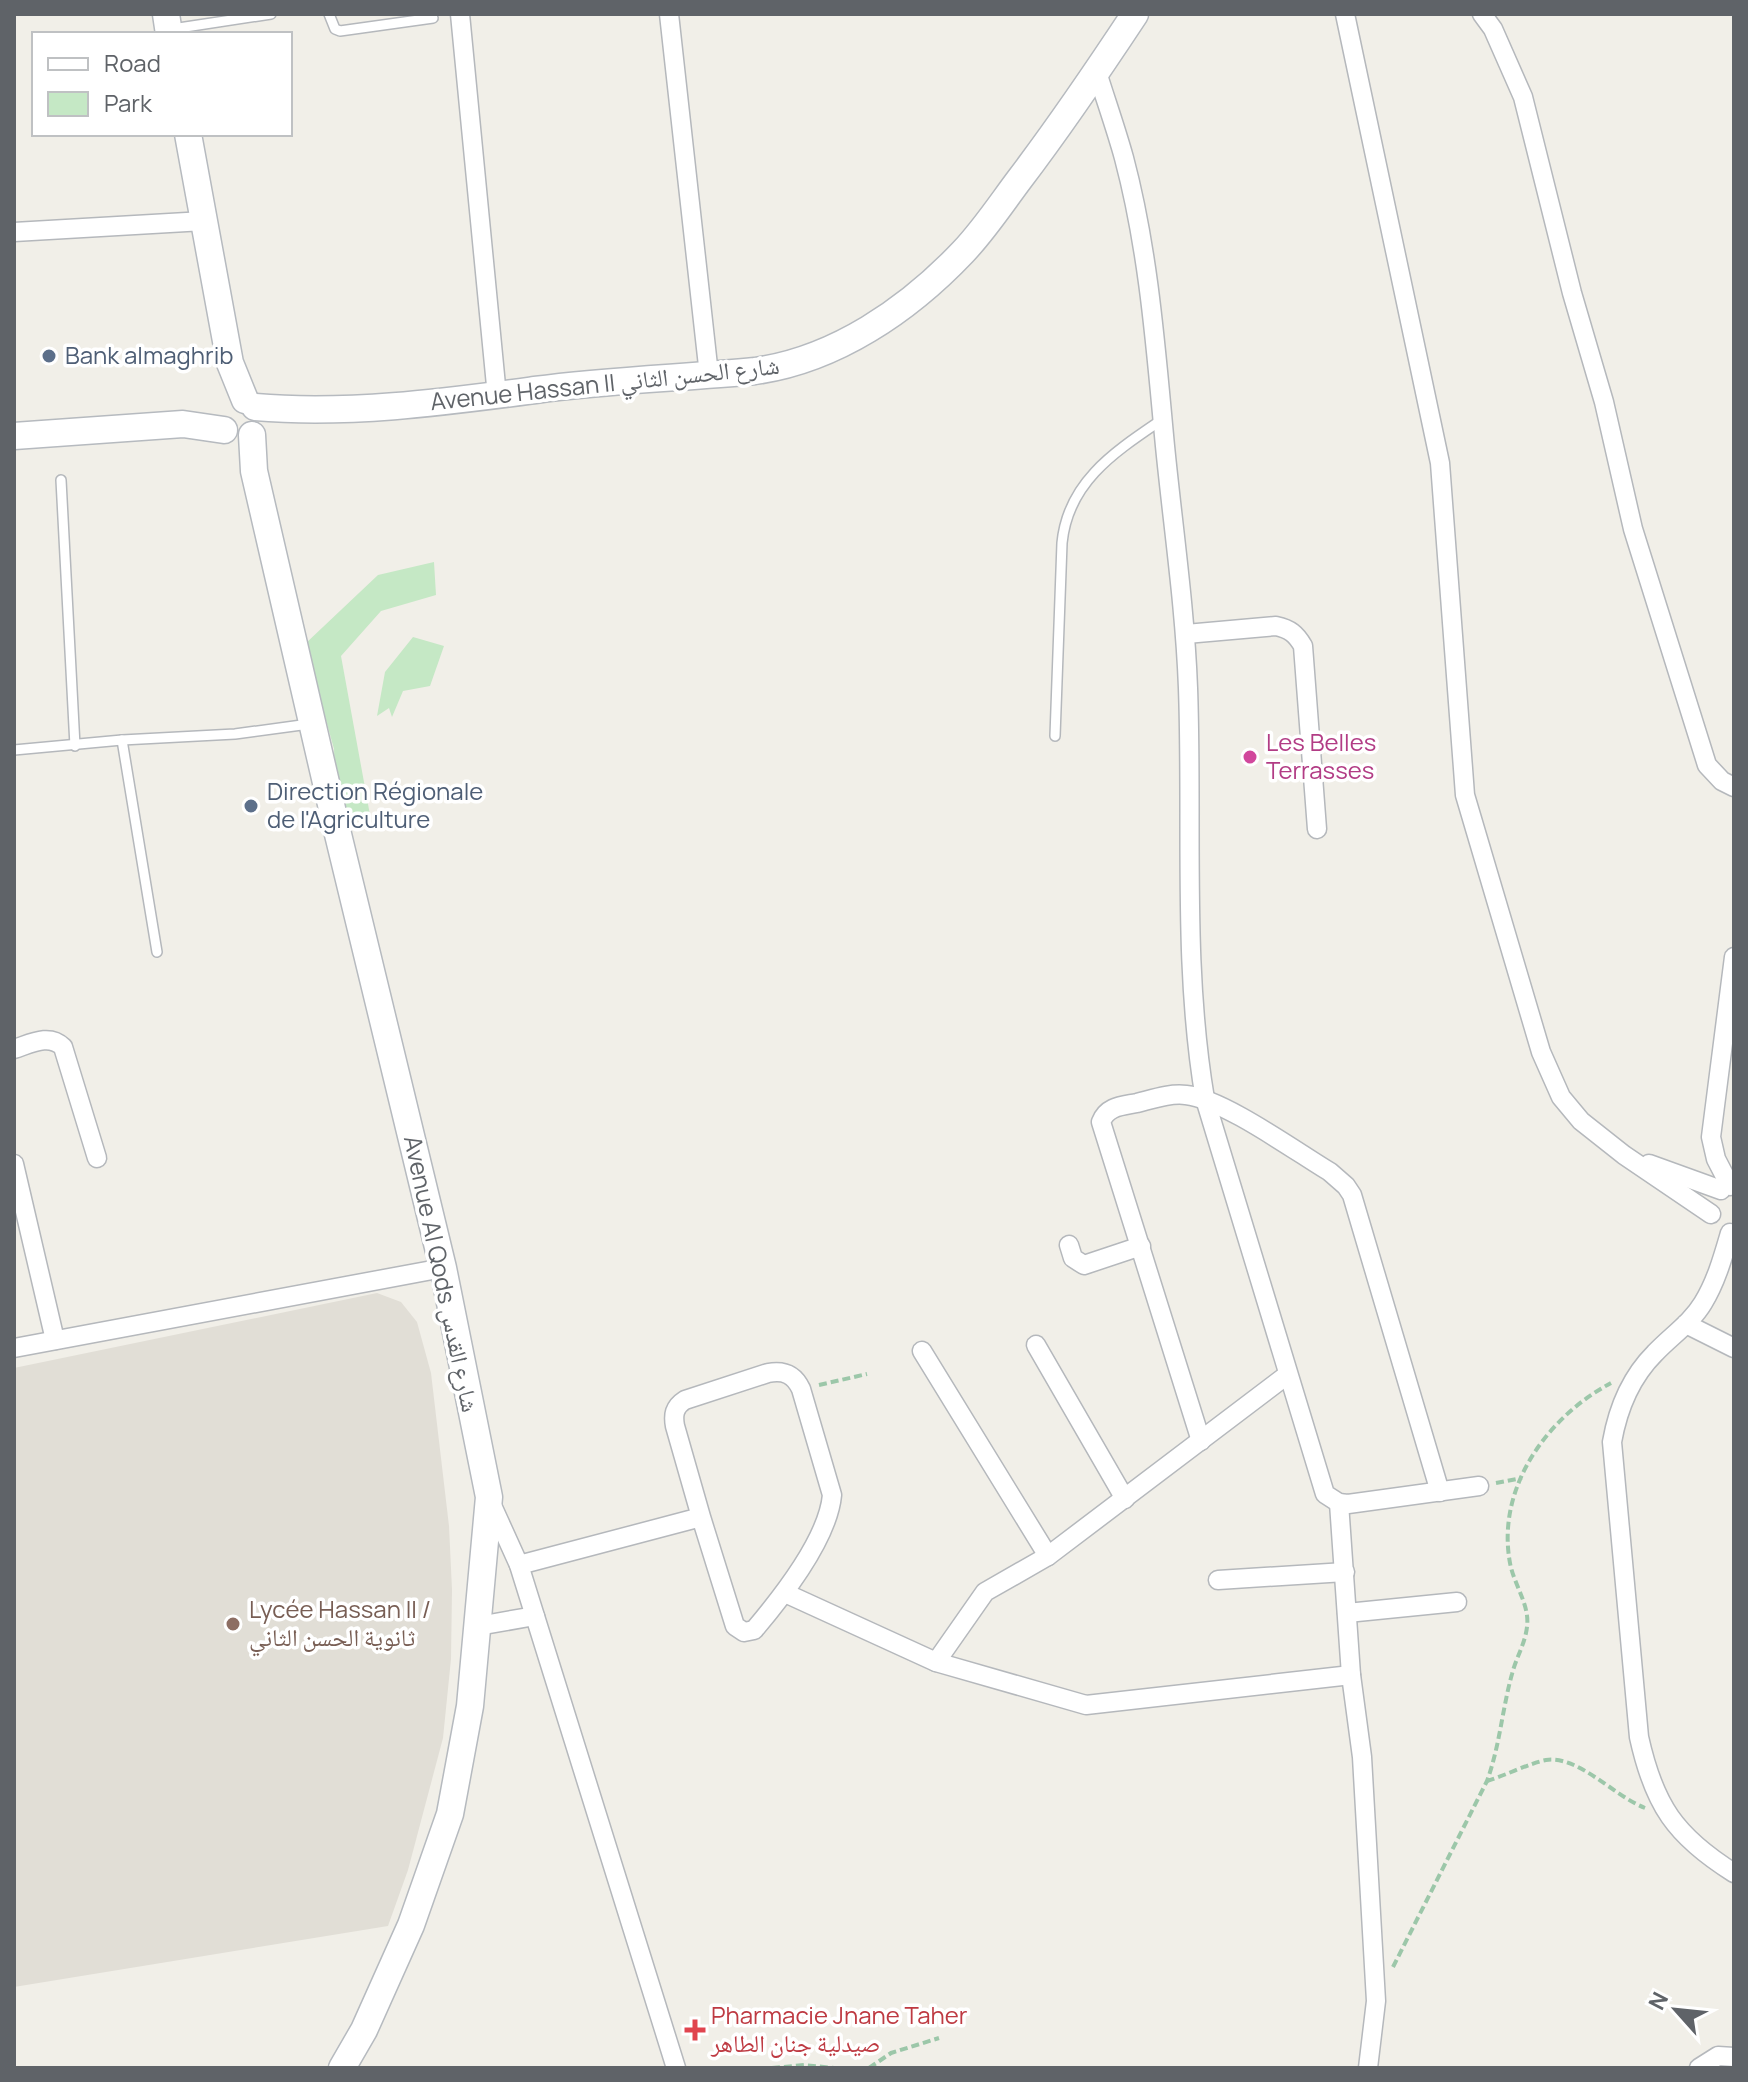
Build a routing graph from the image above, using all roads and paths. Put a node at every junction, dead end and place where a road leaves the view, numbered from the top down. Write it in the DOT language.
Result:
graph roads {
  1 [pos="271,14"];
  2 [pos="329,14"];
  3 [pos="460,14"];
  4 [pos="669,14"];
  5 [pos="1135,14"];
  6 [pos="1345,14"];
  7 [pos="1482,14"];
  8 [pos="433,18"];
  9 [pos="168,26"];
  10 [pos="1097,72"];
  11 [pos="188,136"];
  12 [pos="204,221"];
  13 [pos="14,232"];
  14 [pos="709,375"];
  15 [pos="497,396"];
  16 [pos="1163,418"];
  17 [pos="240,419"];
  18 [pos="14,436"];
  19 [pos="61,480"];
  20 [pos="1186,634"];
  21 [pos="312,723"];
  22 [pos="1055,736"];
  23 [pos="122,740"];
  24 [pos="75,746"];
  25 [pos="14,750"];
  26 [pos="1734,787"];
  27 [pos="1317,829"];
  28 [pos="157,952"];
  29 [pos="1734,957"];
  30 [pos="14,1049"];
  31 [pos="1205,1099"];
  32 [pos="1624,1155"];
  33 [pos="97,1158"];
  34 [pos="14,1164"];
  35 [pos="1728,1188"];
  36 [pos="1711,1214"];
  37 [pos="1732,1233"];
  38 [pos="1069,1245"];
  39 [pos="1141,1246"];
  40 [pos="443,1268"];
  41 [pos="1686,1324"];
  42 [pos="55,1340"];
  43 [pos="1036,1345"];
  44 [pos="14,1348"];
  45 [pos="1734,1348"];
  46 [pos="922,1351"];
  47 [pos="1639,1373"];
  48 [pos="867,1374"];
  49 [pos="1287,1375"];
  50 [pos="801,1389"];
  51 [pos="1201,1441"];
  52 [pos="1522,1478"];
  53 [pos="1479,1486"];
  54 [pos="1440,1492"];
  55 [pos="489,1497"];
  56 [pos="1125,1499"];
  57 [pos="1339,1503"];
  58 [pos="701,1517"];
  59 [pos="1048,1556"];
  60 [pos="519,1565"];
  61 [pos="1345,1572"];
  62 [pos="1218,1580"];
  63 [pos="785,1593"];
  64 [pos="1457,1602"];
  65 [pos="1347,1613"];
  66 [pos="535,1616"];
  67 [pos="478,1626"];
  68 [pos="936,1662"];
  69 [pos="1351,1675"];
  70 [pos="1487,1781"];
  71 [pos="1666,1814"];
  72 [pos="1734,1873"];
  73 [pos="1376,2001"];
  74 [pos="939,2038"];
  75 [pos="1734,2057"];
  76 [pos="342,2068"];
  77 [pos="676,2068"];
  78 [pos="772,2068"];
  79 [pos="834,2068"];
  80 [pos="869,2068"];
  81 [pos="1368,2068"];
  82 [pos="1699,2068"];
  1 -- 9 [label="lane"];
  2 -- 8 [label="lane"];
  3 -- 15 [label="street"];
  4 -- 14 [label="street"];
  5 -- 10 [label="street, Avenue Hassan II شارع الحسن الثاني"];
  6 -- 32 [label="street"];
  7 -- 26 [label="street"];
  10 -- 14 [label="street, Avenue Hassan II شارع الحسن الثاني"];
  10 -- 16 [label="street"];
  11 -- 12 [label="street, Avenue Al Qods شارع القدس"];
  12 -- 13 [label="street"];
  12 -- 17 [label="street, Avenue Al Qods شارع القدس"];
  14 -- 15 [label="street, Avenue Hassan II شارع الحسن الثاني"];
  15 -- 17 [label="street, Avenue Hassan II شارع الحسن الثاني"];
  16 -- 20 [label="street"];
  16 -- 22 [label="lane"];
  17 -- 18 [label="street, Avenue Hassan II شارع الحسن الثاني"];
  17 -- 21 [label="street, Avenue Al Qods شارع القدس"];
  19 -- 24 [label="lane"];
  20 -- 27 [label="street"];
  20 -- 31 [label="street"];
  21 -- 23 [label="lane"];
  21 -- 40 [label="street, Avenue Al Qods شارع القدس"];
  23 -- 24 [label="lane"];
  23 -- 28 [label="lane"];
  24 -- 25 [label="lane"];
  29 -- 35 [label="street"];
  30 -- 33 [label="street"];
  31 -- 39 [label="street"];
  31 -- 49 [label="street"];
  31 -- 54 [label="street"];
  32 -- 35 [label="street"];
  32 -- 36 [label="street"];
  34 -- 42 [label="street"];
  35 -- 36 [label="street"];
  36 -- 37 [label="street"];
  37 -- 41 [label="street"];
  38 -- 39 [label="street"];
  39 -- 51 [label="street"];
  40 -- 42 [label="street"];
  40 -- 55 [label="street, Avenue Al Qods شارع القدس"];
  41 -- 45 [label="street"];
  41 -- 47 [label="street"];
  42 -- 44 [label="street"];
  43 -- 56 [label="street"];
  46 -- 59 [label="street"];
  47 -- 52 [label="path"];
  47 -- 71 [label="street"];
  48 -- 50 [label="path"];
  49 -- 51 [label="street"];
  49 -- 57 [label="street"];
  50 -- 58 [label="street"];
  50 -- 63 [label="street"];
  51 -- 56 [label="street"];
  52 -- 53 [label="path"];
  52 -- 70 [label="path"];
  53 -- 54 [label="street"];
  54 -- 57 [label="street"];
  55 -- 60 [label="street"];
  55 -- 67 [label="street, Avenue Al Qods شارع القدس"];
  56 -- 59 [label="street"];
  57 -- 61 [label="street"];
  58 -- 60 [label="street"];
  58 -- 63 [label="street"];
  59 -- 68 [label="street"];
  60 -- 66 [label="street"];
  61 -- 62 [label="street"];
  61 -- 65 [label="street"];
  63 -- 68 [label="street"];
  64 -- 65 [label="street"];
  65 -- 69 [label="street"];
  66 -- 67 [label="street"];
  66 -- 77 [label="street"];
  67 -- 76 [label="street, Avenue Al Qods شارع القدس"];
  68 -- 69 [label="street"];
  69 -- 73 [label="street"];
  70 -- 71 [label="path"];
  70 -- 73 [label="path"];
  71 -- 72 [label="street"];
  73 -- 81 [label="street"];
  74 -- 80 [label="path"];
  75 -- 82 [label="street"];
  78 -- 79 [label="path"];
}
